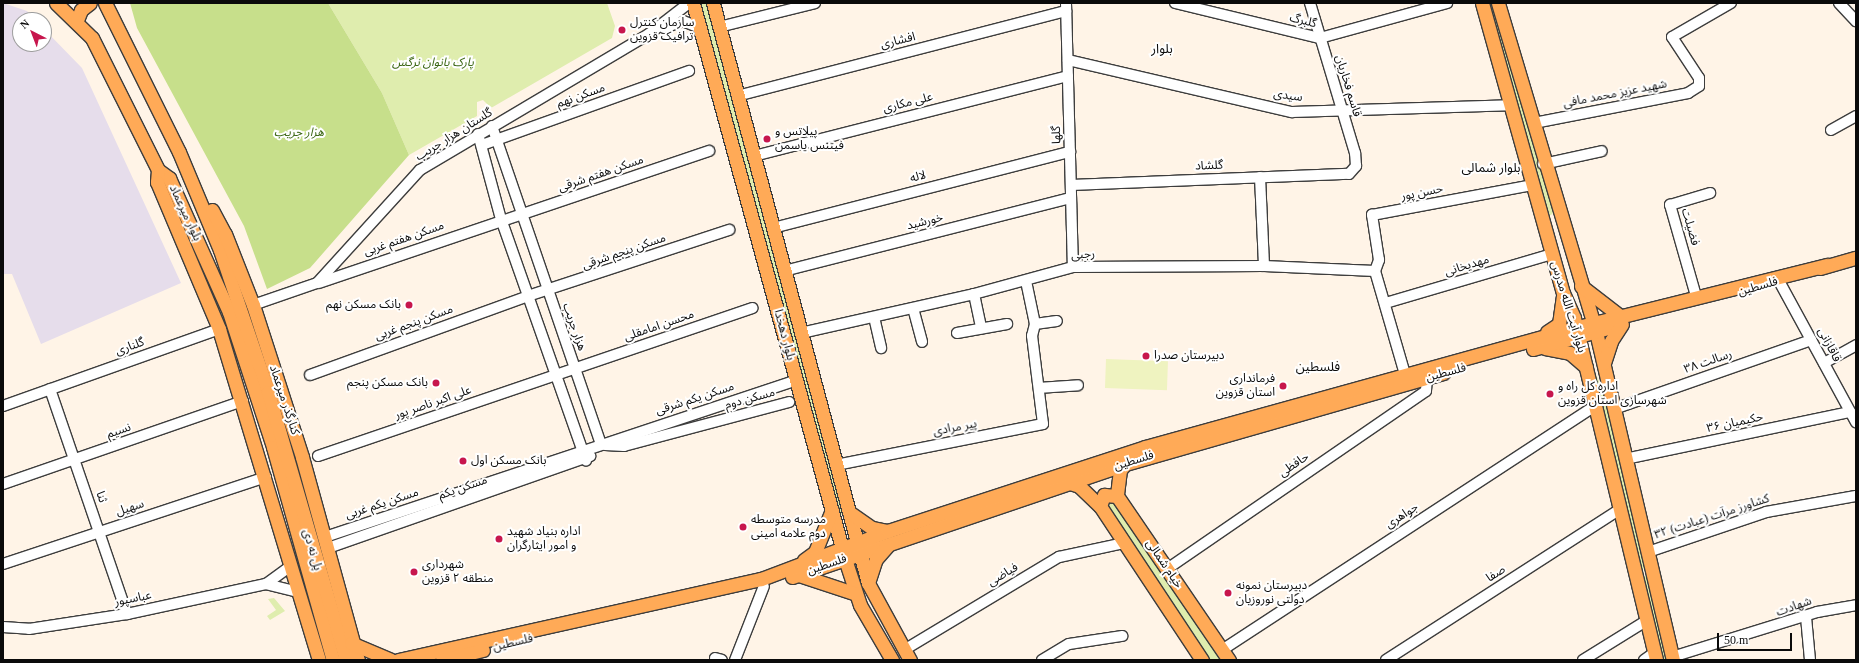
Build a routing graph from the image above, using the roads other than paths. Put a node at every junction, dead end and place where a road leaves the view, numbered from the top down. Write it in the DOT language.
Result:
graph roads {
  1 [pos="56,3"];
  2 [pos="90,3"];
  3 [pos="105,3"];
  4 [pos="688,3"];
  5 [pos="693,3"];
  6 [pos="713,3"];
  7 [pos="815,3"];
  8 [pos="1175,3"];
  9 [pos="1310,3"];
  10 [pos="1447,3"];
  11 [pos="1482,3"];
  12 [pos="1498,3"];
  13 [pos="1731,3"];
  14 [pos="1839,3"];
  15 [pos="1066,7"];
  16 [pos="77,20"];
  17 [pos="1856,22"];
  18 [pos="719,27"];
  19 [pos="700,28"];
  20 [pos="650,34"];
  21 [pos="1320,38"];
  22 [pos="1068,60"];
  23 [pos="689,71"];
  24 [pos="1068,76"];
  25 [pos="737,96"];
  26 [pos="1510,105"];
  27 [pos="1342,112"];
  28 [pos="1856,116"];
  29 [pos="1534,123"];
  30 [pos="492,126"];
  31 [pos="1831,130"];
  32 [pos="478,134"];
  33 [pos="497,139"];
  34 [pos="482,144"];
  35 [pos="709,151"];
  36 [pos="1602,151"];
  37 [pos="179,152"];
  38 [pos="1070,152"];
  39 [pos="754,156"];
  40 [pos="1544,167"];
  41 [pos="158,170"];
  42 [pos="1349,174"];
  43 [pos="1260,177"];
  44 [pos="1532,180"];
  45 [pos="1071,185"];
  46 [pos="1710,193"];
  47 [pos="1072,198"];
  48 [pos="522,214"];
  49 [pos="501,219"];
  50 [pos="1545,224"];
  51 [pos="773,228"];
  52 [pos="729,230"];
  53 [pos="1552,254"];
  54 [pos="1856,258"];
  55 [pos="1827,265"];
  56 [pos="1264,266"];
  57 [pos="1073,267"];
  58 [pos="784,271"];
  59 [pos="1374,271"];
  60 [pos="1026,281"];
  61 [pos="1779,281"];
  62 [pos="317,283"];
  63 [pos="1581,286"];
  64 [pos="549,291"];
  65 [pos="1563,293"];
  66 [pos="974,294"];
  67 [pos="528,296"];
  68 [pos="1696,296"];
  69 [pos="1389,302"];
  70 [pos="253,305"];
  71 [pos="752,308"];
  72 [pos="913,308"];
  73 [pos="874,317"];
  74 [pos="1621,320"];
  75 [pos="1057,321"];
  76 [pos="1006,324"];
  77 [pos="1035,324"];
  78 [pos="981,328"];
  79 [pos="219,329"];
  80 [pos="1586,332"];
  81 [pos="801,333"];
  82 [pos="957,333"];
  83 [pos="1811,340"];
  84 [pos="922,342"];
  85 [pos="1537,343"];
  86 [pos="1856,345"];
  87 [pos="881,348"];
  88 [pos="1604,363"];
  89 [pos="1824,363"];
  90 [pos="1586,367"];
  91 [pos="575,370"];
  92 [pos="1405,374"];
  93 [pos="310,375"];
  94 [pos="556,375"];
  95 [pos="1427,378"];
  96 [pos="796,380"];
  97 [pos="1078,385"];
  98 [pos="1039,388"];
  99 [pos="50,389"];
  100 [pos="243,401"];
  101 [pos="788,402"];
  102 [pos="1596,405"];
  103 [pos="3,406"];
  104 [pos="1614,409"];
  105 [pos="1850,412"];
  106 [pos="1856,422"];
  107 [pos="1618,428"];
  108 [pos="277,443"];
  109 [pos="601,444"];
  110 [pos="582,449"];
  111 [pos="318,456"];
  112 [pos="1625,459"];
  113 [pos="586,460"];
  114 [pos="75,461"];
  115 [pos="1125,464"];
  116 [pos="836,465"];
  117 [pos="266,477"];
  118 [pos="1067,482"];
  119 [pos="3,484"];
  120 [pos="1117,496"];
  121 [pos="1856,496"];
  122 [pos="1100,506"];
  123 [pos="1620,509"];
  124 [pos="832,510"];
  125 [pos="849,512"];
  126 [pos="374,521"];
  127 [pos="378,531"];
  128 [pos="99,532"];
  129 [pos="891,536"];
  130 [pos="326,542"];
  131 [pos="1124,543"];
  132 [pos="858,548"];
  133 [pos="1648,552"];
  134 [pos="844,554"];
  135 [pos="3,564"];
  136 [pos="291,566"];
  137 [pos="1634,567"];
  138 [pos="1167,569"];
  139 [pos="798,570"];
  140 [pos="1652,571"];
  141 [pos="1636,580"];
  142 [pos="762,582"];
  143 [pos="868,583"];
  144 [pos="266,584"];
  145 [pos="298,592"];
  146 [pos="856,594"];
  147 [pos="1856,605"];
  148 [pos="127,614"];
  149 [pos="1806,616"];
  150 [pos="1646,621"];
  151 [pos="3,627"];
  152 [pos="1122,636"];
  153 [pos="351,642"];
  154 [pos="907,655"];
  155 [pos="1226,655"];
  156 [pos="1651,658"];
  157 [pos="319,659"];
  158 [pos="1673,659"];
  159 [pos="333,660"];
  160 [pos="346,660"];
  161 [pos="358,660"];
  162 [pos="391,660"];
  163 [pos="398,660"];
  164 [pos="442,660"];
  165 [pos="735,660"];
  166 [pos="892,660"];
  167 [pos="1042,660"];
  168 [pos="1202,660"];
  169 [pos="1386,660"];
  170 [pos="1583,660"];
  171 [pos="1810,660"];
  1 -- 16 [label="main road, بلوار میرعماد"];
  2 -- 16 [label="main road"];
  3 -- 37 [label="main road, بلوار میرعماد"];
  4 -- 20 [label="street"];
  5 -- 19 [label="main road, بلوار دهخدا"];
  6 -- 18 [label="main road, بلوار دهخدا"];
  7 -- 18 [label="street"];
  8 -- 21 [label="street, گلبرگ"];
  9 -- 21 [label="street, قاسم فخاریان"];
  10 -- 21 [label="street, گلبرگ"];
  11 -- 26 [label="main road, بلوار آیت الله مدرس"];
  12 -- 29 [label="main road, بلوار آیت الله مدرس"];
  13 -- 29 [label="street, شهید عزیز محمد مافی"];
  14 -- 17 [label="street"];
  15 -- 22 [label="street, گلها"];
  15 -- 25 [label="street, افشاری"];
  16 -- 41 [label="main road, بلوار میرعماد"];
  18 -- 25 [label="main road, بلوار دهخدا"];
  19 -- 20 [label="street"];
  19 -- 96 [label="main road, بلوار دهخدا"];
  20 -- 30 [label="street, گلستان هزار جریب"];
  21 -- 27 [label="street, قاسم فخاریان"];
  22 -- 24 [label="street, گلها"];
  22 -- 27 [label="street, سیدی"];
  23 -- 33 [label="street, مسکن نهم"];
  24 -- 38 [label="street, گلها"];
  24 -- 39 [label="street, علی مکاری"];
  25 -- 39 [label="main road, بلوار دهخدا"];
  26 -- 27 [label="street, سیدی"];
  26 -- 44 [label="main road, بلوار آیت الله مدرس"];
  27 -- 42 [label="street, قاسم فخاریان"];
  28 -- 31 [label="street"];
  29 -- 40 [label="main road, بلوار آیت الله مدرس"];
  30 -- 32 [label="street, گلستان هزار جریب"];
  30 -- 33 [label="street, هزار جریب"];
  32 -- 34 [label="street"];
  32 -- 62 [label="street, گلستان هزار جریب"];
  33 -- 34 [label="street, مسکن نهم"];
  33 -- 48 [label="street, هزار جریب"];
  34 -- 49 [label="street"];
  35 -- 48 [label="street, مسکن هفتم شرقی"];
  36 -- 40 [label="street"];
  37 -- 70 [label="main road, کنارگذر میرعماد"];
  37 -- 108 [label="main road, بلوار میرعماد"];
  38 -- 45 [label="street, گلها"];
  38 -- 51 [label="street, لاله"];
  39 -- 51 [label="main road, بلوار دهخدا"];
  40 -- 44 [label="main road"];
  40 -- 63 [label="main road, بلوار آیت الله مدرس"];
  41 -- 79 [label="main road"];
  41 -- 108 [label="main road, بلوار میرعماد"];
  42 -- 43 [label="street, گلشاد"];
  43 -- 45 [label="street, گلشاد"];
  43 -- 56 [label="street"];
  44 -- 50 [label="main road, بلوار آیت الله مدرس"];
  44 -- 59 [label="street, حسن پور"];
  45 -- 47 [label="street, گلها"];
  46 -- 68 [label="street, فضیلت"];
  47 -- 57 [label="street, گلها"];
  47 -- 58 [label="street, خورشید"];
  48 -- 49 [label="street, مسکن هفتم شرقی"];
  48 -- 64 [label="street, هزار جریب"];
  49 -- 62 [label="street, مسکن هفتم غربی"];
  49 -- 67 [label="street"];
  50 -- 53 [label="main road, بلوار آیت الله مدرس"];
  50 -- 80 [label="main road"];
  51 -- 58 [label="main road, بلوار دهخدا"];
  52 -- 64 [label="street, مسکن پنجم شرقی"];
  53 -- 65 [label="main road, بلوار آیت الله مدرس"];
  53 -- 69 [label="street, مهدیخانی"];
  54 -- 55 [label="main road, فلسطین"];
  55 -- 61 [label="main road, فلسطین"];
  55 -- 68 [label="main road, فلسطین"];
  56 -- 57 [label="street, رجبی"];
  56 -- 59 [label="street, رجبی"];
  57 -- 60 [label="street, رجبی"];
  58 -- 81 [label="main road, بلوار دهخدا"];
  59 -- 92 [label="street"];
  60 -- 66 [label="street, رجبی"];
  60 -- 77 [label="street"];
  61 -- 74 [label="main road, فلسطین"];
  61 -- 83 [label="street, قاقازانی"];
  62 -- 70 [label="street, گلستان هزار جریب"];
  63 -- 74 [label="main road"];
  63 -- 80 [label="main road, بلوار آیت الله مدرس"];
  64 -- 67 [label="street, مسکن پنجم شرقی"];
  64 -- 91 [label="street, هزار جریب"];
  65 -- 80 [label="main road, بلوار آیت الله مدرس"];
  65 -- 85 [label="main road"];
  66 -- 72 [label="street, رجبی"];
  66 -- 78 [label="street"];
  67 -- 93 [label="street, مسکن پنجم غربی"];
  67 -- 94 [label="street"];
  68 -- 74 [label="main road, فلسطین"];
  70 -- 130 [label="main road, کنارگذر میرعماد"];
  71 -- 91 [label="street, محسن امامقلی"];
  72 -- 73 [label="street, رجبی"];
  72 -- 84 [label="street"];
  73 -- 81 [label="street, رجبی"];
  73 -- 87 [label="street"];
  74 -- 80 [label="main road, فلسطین"];
  74 -- 88 [label="main road"];
  75 -- 77 [label="street"];
  76 -- 78 [label="street"];
  77 -- 98 [label="street"];
  78 -- 82 [label="street"];
  79 -- 99 [label="street, گلناری"];
  79 -- 100 [label="main road"];
  80 -- 85 [label="main road, فلسطین"];
  80 -- 88 [label="main road, بلوار آیت الله مدرس"];
  80 -- 90 [label="main road, بلوار آیت الله مدرس"];
  80 -- 107 [label="main road"];
  81 -- 116 [label="main road, بلوار دهخدا"];
  83 -- 89 [label="street, قاقازانی"];
  83 -- 104 [label="street, ۳۸ رسالت"];
  85 -- 90 [label="main road"];
  85 -- 92 [label="main road, فلسطین"];
  85 -- 95 [label="main road, فلسطین"];
  86 -- 89 [label="street"];
  88 -- 104 [label="main road, بلوار آیت الله مدرس"];
  89 -- 105 [label="street, قاقازانی"];
  90 -- 102 [label="main road, بلوار آیت الله مدرس"];
  91 -- 94 [label="street, محسن امامقلی"];
  91 -- 109 [label="street, هزار جریب"];
  92 -- 129 [label="main road, فلسطین"];
  94 -- 110 [label="street"];
  94 -- 111 [label="street, علی اکبر ناصر پور"];
  95 -- 115 [label="main road, فلسطین"];
  95 -- 138 [label="street, حافظی"];
  96 -- 109 [label="street, مسکن یکم شرقی"];
  96 -- 124 [label="main road, بلوار دهخدا"];
  97 -- 98 [label="street"];
  98 -- 116 [label="street, پیر مرادی"];
  99 -- 103 [label="street, گلناری"];
  99 -- 114 [label="street, ثنا"];
  100 -- 114 [label="street, نسیم"];
  100 -- 117 [label="main road"];
  101 -- 109 [label="street, مسکن دوم"];
  102 -- 123 [label="main road, بلوار آیت الله مدرس"];
  102 -- 155 [label="street, جواهری"];
  104 -- 107 [label="main road, بلوار آیت الله مدرس"];
  105 -- 106 [label="street, قاقازانی"];
  105 -- 112 [label="street, ۳۶ حکیمیان"];
  107 -- 112 [label="main road, بلوار آیت الله مدرس"];
  108 -- 159 [label="main road, پل نه دی"];
  108 -- 160 [label="main road, پل نه دی"];
  109 -- 110 [label="street, مسکن یکم شرقی"];
  109 -- 113 [label="street, مسکن یکم"];
  110 -- 113 [label="street"];
  110 -- 126 [label="street, مسکن یکم غربی"];
  112 -- 133 [label="main road, بلوار آیت الله مدرس"];
  113 -- 127 [label="street, مسکن یکم"];
  114 -- 119 [label="street, نسیم"];
  114 -- 128 [label="street, ثنا"];
  115 -- 118 [label="main road, فلسطین"];
  115 -- 120 [label="main road"];
  116 -- 125 [label="main road, بلوار دهخدا"];
  117 -- 128 [label="street, سهیل"];
  117 -- 136 [label="main road"];
  118 -- 122 [label="main road, خیام شمالی"];
  118 -- 129 [label="main road, فلسطین"];
  120 -- 122 [label="main road"];
  120 -- 138 [label="main road, خیام شمالی"];
  121 -- 133 [label="street, ۳۲ کشاورز مرآت (عبادت)"];
  122 -- 131 [label="main road, خیام شمالی"];
  123 -- 137 [label="main road, بلوار آیت الله مدرس"];
  123 -- 169 [label="street, صفا"];
  124 -- 134 [label="main road, بلوار دهخدا"];
  124 -- 139 [label="main road"];
  125 -- 129 [label="main road"];
  125 -- 132 [label="main road, بلوار دهخدا"];
  126 -- 127 [label="street"];
  126 -- 130 [label="street, مسکن یکم غربی"];
  127 -- 130 [label="street, مسکن یکم"];
  128 -- 135 [label="street, سهیل"];
  128 -- 148 [label="street, ثنا"];
  129 -- 132 [label="main road, فلسطین"];
  129 -- 143 [label="main road"];
  130 -- 153 [label="main road, کنارگذر میرعماد"];
  131 -- 154 [label="street, فیاضی"];
  131 -- 168 [label="main road, خیام شمالی"];
  132 -- 134 [label="main road, فلسطین"];
  132 -- 143 [label="main road, بلوار دهخدا"];
  133 -- 140 [label="main road, بلوار آیت الله مدرس"];
  134 -- 139 [label="main road, فلسطین"];
  134 -- 146 [label="main road, بلوار دهخدا"];
  136 -- 144 [label="street"];
  136 -- 145 [label="main road"];
  137 -- 140 [label="main road"];
  137 -- 141 [label="main road, بلوار آیت الله مدرس"];
  138 -- 155 [label="main road, خیام شمالی"];
  139 -- 142 [label="main road, فلسطین"];
  139 -- 146 [label="main road"];
  140 -- 141 [label="main road"];
  140 -- 158 [label="main road, بلوار آیت الله مدرس"];
  141 -- 150 [label="main road, بلوار آیت الله مدرس"];
  142 -- 163 [label="main road, فلسطین"];
  142 -- 164 [label="main road, فلسطین"];
  142 -- 165 [label="street"];
  143 -- 154 [label="main road, بلوار دهخدا"];
  144 -- 145 [label="street"];
  144 -- 148 [label="street, عباسپور"];
  145 -- 157 [label="main road"];
  146 -- 166 [label="main road, بلوار دهخدا"];
  147 -- 149 [label="street, شهادت"];
  148 -- 151 [label="street, عباسپور"];
  149 -- 158 [label="street, شهادت"];
  149 -- 171 [label="street"];
  150 -- 156 [label="main road, بلوار آیت الله مدرس"];
  150 -- 170 [label="street"];
  152 -- 167 [label="street"];
  153 -- 160 [label="main road"];
  153 -- 161 [label="main road, کنارگذر میرعماد"];
  153 -- 162 [label="main road"];
}
